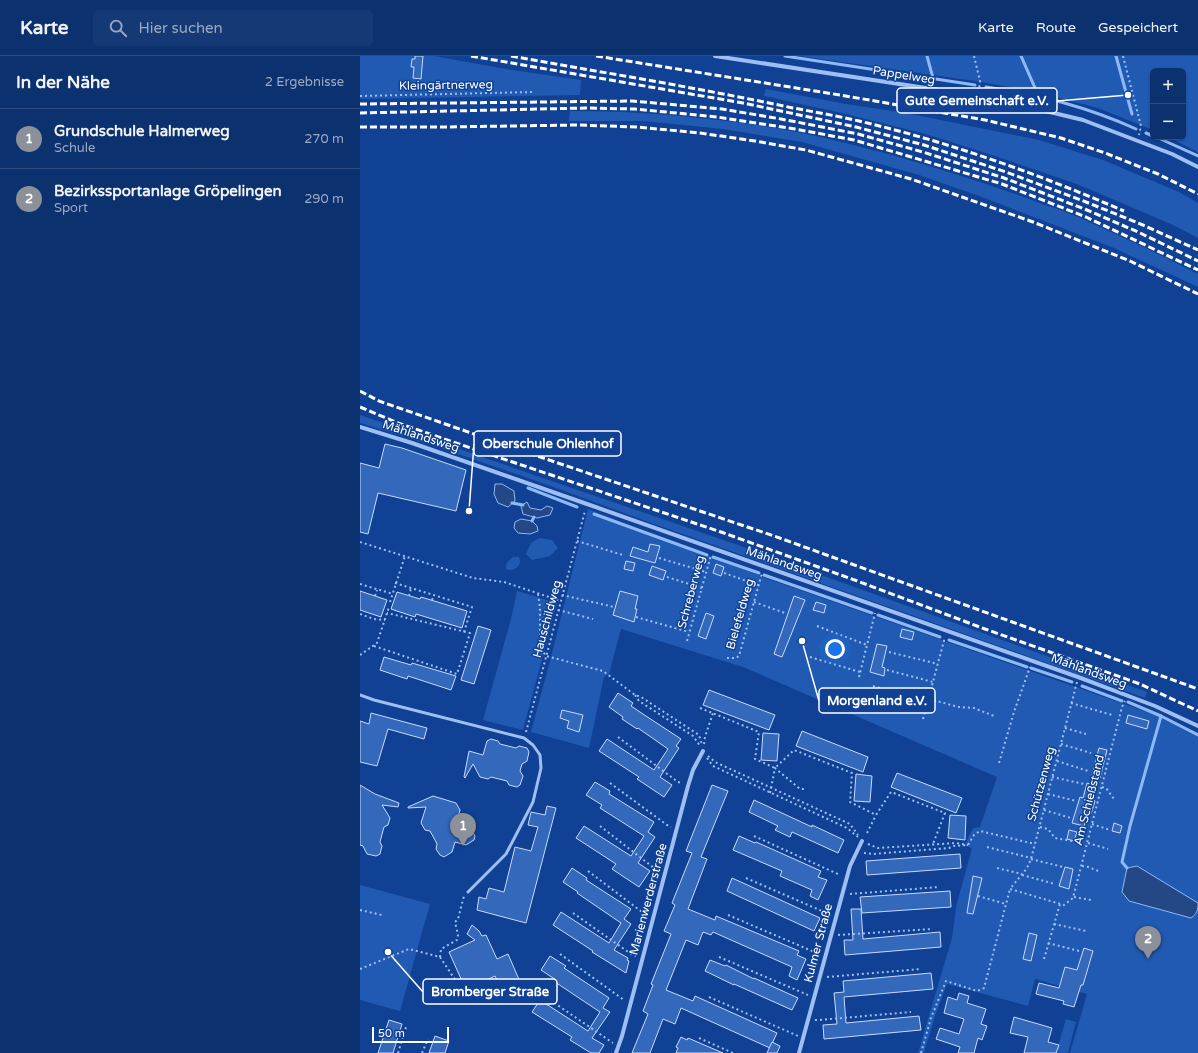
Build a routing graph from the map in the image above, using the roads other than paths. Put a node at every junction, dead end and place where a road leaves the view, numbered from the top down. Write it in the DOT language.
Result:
graph roads {
  1 [pos="715,56"];
  2 [pos="1198,167"];
  3 [pos="360,427"];
  4 [pos="360,695"];
  5 [pos="1198,726"];
  6 [pos="703,751"];
  7 [pos="862,841"];
  8 [pos="468,892"];
  9 [pos="616,1053"];
  10 [pos="799,1053"];
  1 -- 2 [label="street, Pappelweg"];
  3 -- 5 [label="street, Mählandsweg"];
  4 -- 8 [label="lane"];
  6 -- 9 [label="street, Marienwerderstraße"];
  7 -- 10 [label="street, Kulmer Straße"];
}
